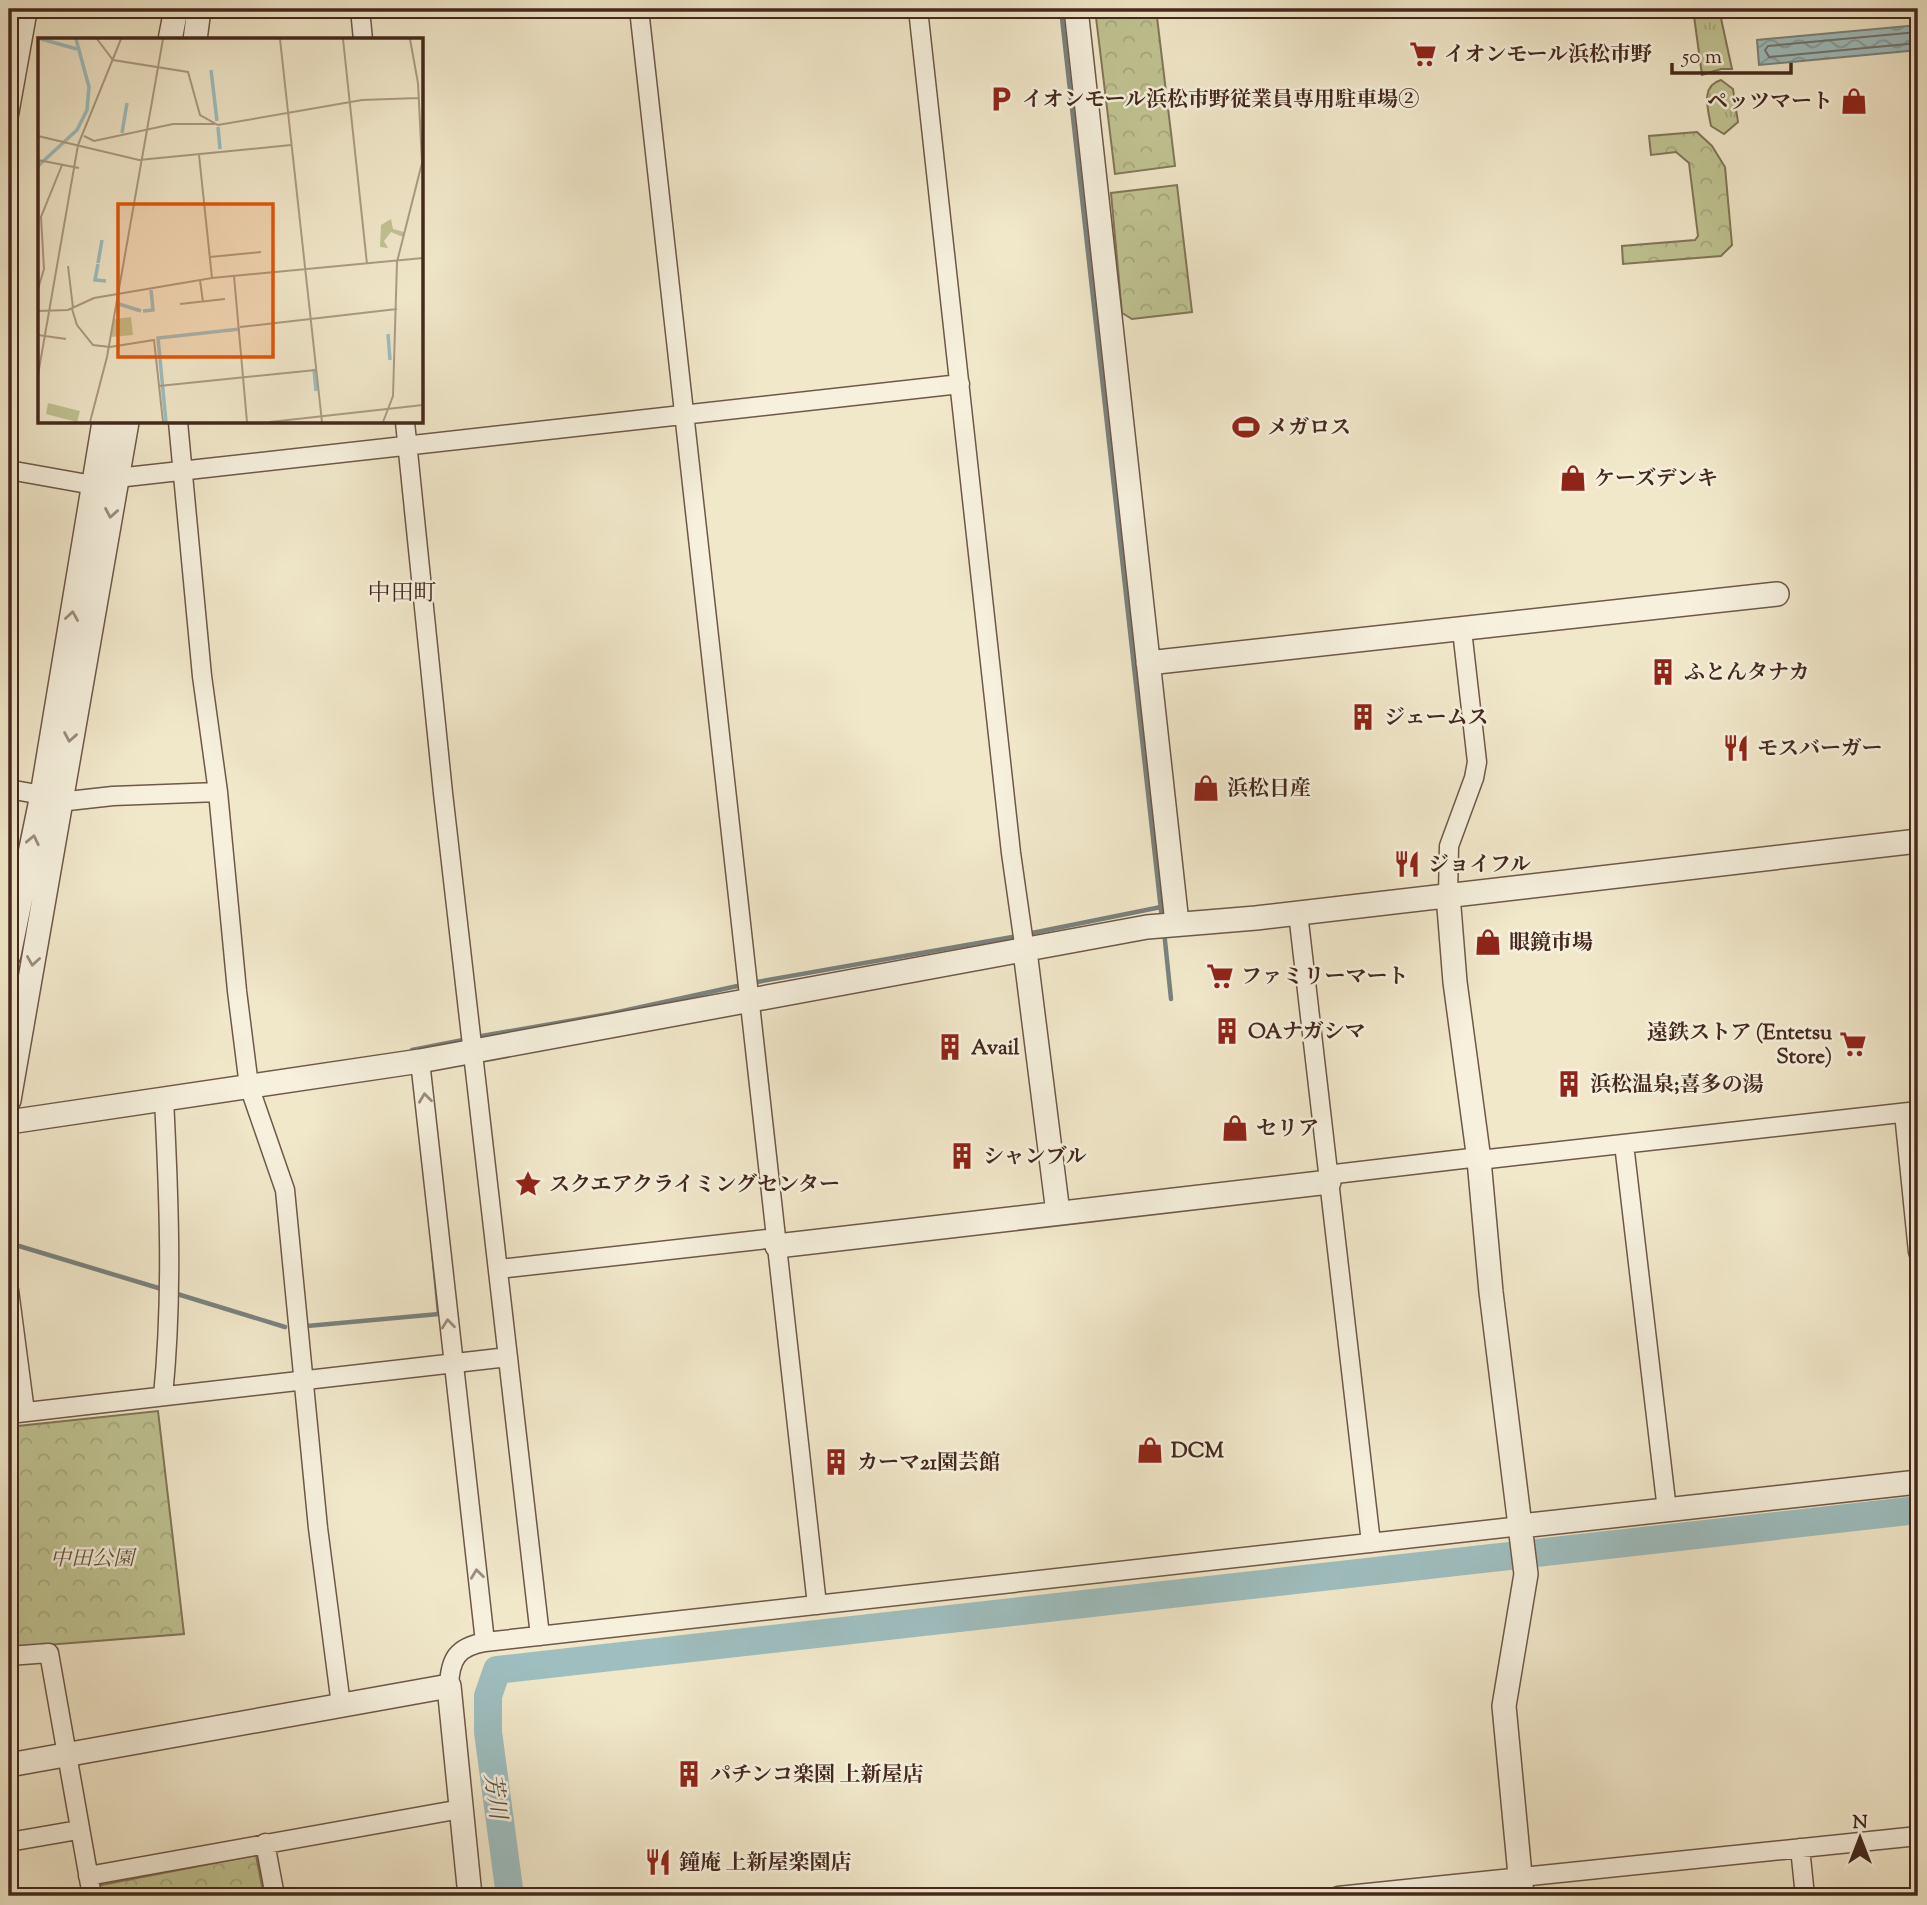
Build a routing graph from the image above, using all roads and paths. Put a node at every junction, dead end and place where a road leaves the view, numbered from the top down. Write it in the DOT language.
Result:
graph roads {
  1 [pos="28,9"];
  2 [pos="176,9"];
  3 [pos="199,9"];
  4 [pos="360,9"];
  5 [pos="639,9"];
  6 [pos="918,9"];
  7 [pos="1076,9"];
  8 [pos="170,38"];
  9 [pos="195,38"];
  10 [pos="363,38"];
  11 [pos="9,115"];
  12 [pos="960,384"];
  13 [pos="685,415"];
  14 [pos="104,424"];
  15 [pos="127,424"];
  16 [pos="178,424"];
  17 [pos="405,424"];
  18 [pos="408,446"];
  19 [pos="9,470"];
  20 [pos="185,472"];
  21 [pos="117,478"];
  22 [pos="93,485"];
  23 [pos="1777,594"];
  24 [pos="1462,629"];
  25 [pos="1148,663"];
  26 [pos="9,789"];
  27 [pos="218,792"];
  28 [pos="50,798"];
  29 [pos="1918,841"];
  30 [pos="1448,895"];
  31 [pos="1176,912"];
  32 [pos="1298,913"];
  33 [pos="1025,951"];
  34 [pos="9,955"];
  35 [pos="748,998"];
  36 [pos="474,1051"];
  37 [pos="420,1061"];
  38 [pos="249,1086"];
  39 [pos="164,1099"];
  40 [pos="9,1100"];
  41 [pos="1911,1112"];
  42 [pos="9,1122"];
  43 [pos="1624,1144"];
  44 [pos="1479,1160"];
  45 [pos="1329,1182"];
  46 [pos="1058,1213"];
  47 [pos="776,1242"];
  48 [pos="1918,1252"];
  49 [pos="499,1269"];
  50 [pos="9,1290"];
  51 [pos="508,1357"];
  52 [pos="452,1363"];
  53 [pos="303,1380"];
  54 [pos="163,1396"];
  55 [pos="17,1413"];
  56 [pos="1918,1482"];
  57 [pos="1667,1510"];
  58 [pos="1521,1526"];
  59 [pos="1371,1542"];
  60 [pos="817,1605"];
  61 [pos="540,1636"];
  62 [pos="485,1642"];
  63 [pos="9,1656"];
  64 [pos="449,1686"];
  65 [pos="341,1705"];
  66 [pos="65,1755"];
  67 [pos="9,1765"];
  68 [pos="461,1809"];
  69 [pos="78,1829"];
  70 [pos="1918,1836"];
  71 [pos="9,1842"];
  72 [pos="265,1843"];
  73 [pos="1800,1848"];
  74 [pos="88,1876"];
  75 [pos="1521,1887"];
  76 [pos="92,1896"];
  77 [pos="275,1896"];
  78 [pos="470,1896"];
  79 [pos="1338,1896"];
  80 [pos="1804,1896"];
  1 -- 11 [label="street"];
  2 -- 8 [label="street"];
  3 -- 9 [label="street"];
  4 -- 10 [label="street"];
  5 -- 13 [label="street"];
  6 -- 12 [label="street"];
  7 -- 25 [label="street"];
  12 -- 13 [label="street"];
  12 -- 33 [label="street"];
  13 -- 18 [label="street"];
  13 -- 35 [label="street"];
  14 -- 22 [label="street"];
  15 -- 21 [label="street"];
  16 -- 20 [label="street"];
  17 -- 18 [label="street"];
  18 -- 20 [label="street"];
  18 -- 36 [label="street"];
  19 -- 22 [label="street"];
  20 -- 21 [label="street"];
  20 -- 27 [label="street"];
  21 -- 28 [label="street, one-way"];
  28 -- 22 [label="street, one-way"];
  23 -- 24 [label="street"];
  24 -- 25 [label="street"];
  24 -- 30 [label="street"];
  25 -- 31 [label="street"];
  26 -- 28 [label="street"];
  27 -- 28 [label="street"];
  27 -- 38 [label="street"];
  34 -- 28 [label="street, one-way"];
  28 -- 40 [label="street, one-way"];
  29 -- 30 [label="street"];
  30 -- 32 [label="street"];
  30 -- 44 [label="street"];
  31 -- 32 [label="street"];
  31 -- 33 [label="street"];
  32 -- 45 [label="street"];
  33 -- 35 [label="street"];
  33 -- 46 [label="street"];
  35 -- 36 [label="street"];
  35 -- 47 [label="street"];
  36 -- 37 [label="street"];
  36 -- 49 [label="street"];
  37 -- 38 [label="street"];
  52 -- 37 [label="street, one-way"];
  38 -- 39 [label="street"];
  38 -- 53 [label="street"];
  39 -- 42 [label="street"];
  39 -- 54 [label="street"];
  41 -- 43 [label="street"];
  41 -- 48 [label="street"];
  43 -- 44 [label="street"];
  43 -- 57 [label="street"];
  44 -- 45 [label="street"];
  44 -- 58 [label="street"];
  45 -- 46 [label="street"];
  45 -- 59 [label="street"];
  46 -- 47 [label="street"];
  47 -- 49 [label="street"];
  47 -- 60 [label="street"];
  49 -- 51 [label="street"];
  50 -- 55 [label="street"];
  51 -- 52 [label="street"];
  51 -- 61 [label="street"];
  52 -- 53 [label="street"];
  62 -- 52 [label="street, one-way"];
  53 -- 54 [label="street"];
  53 -- 65 [label="street"];
  54 -- 55 [label="street"];
  56 -- 57 [label="street"];
  57 -- 58 [label="street"];
  58 -- 59 [label="street"];
  58 -- 75 [label="street"];
  59 -- 60 [label="street"];
  60 -- 61 [label="street"];
  61 -- 62 [label="street"];
  62 -- 64 [label="street"];
  63 -- 66 [label="street"];
  64 -- 65 [label="street"];
  64 -- 68 [label="street"];
  65 -- 66 [label="street"];
  66 -- 67 [label="street"];
  66 -- 69 [label="street"];
  68 -- 72 [label="street"];
  68 -- 78 [label="street"];
  69 -- 71 [label="street"];
  69 -- 74 [label="street"];
  70 -- 73 [label="street"];
  72 -- 74 [label="street"];
  72 -- 77 [label="street"];
  73 -- 75 [label="street"];
  73 -- 80 [label="street"];
  74 -- 76 [label="street"];
  75 -- 79 [label="street"];
}
